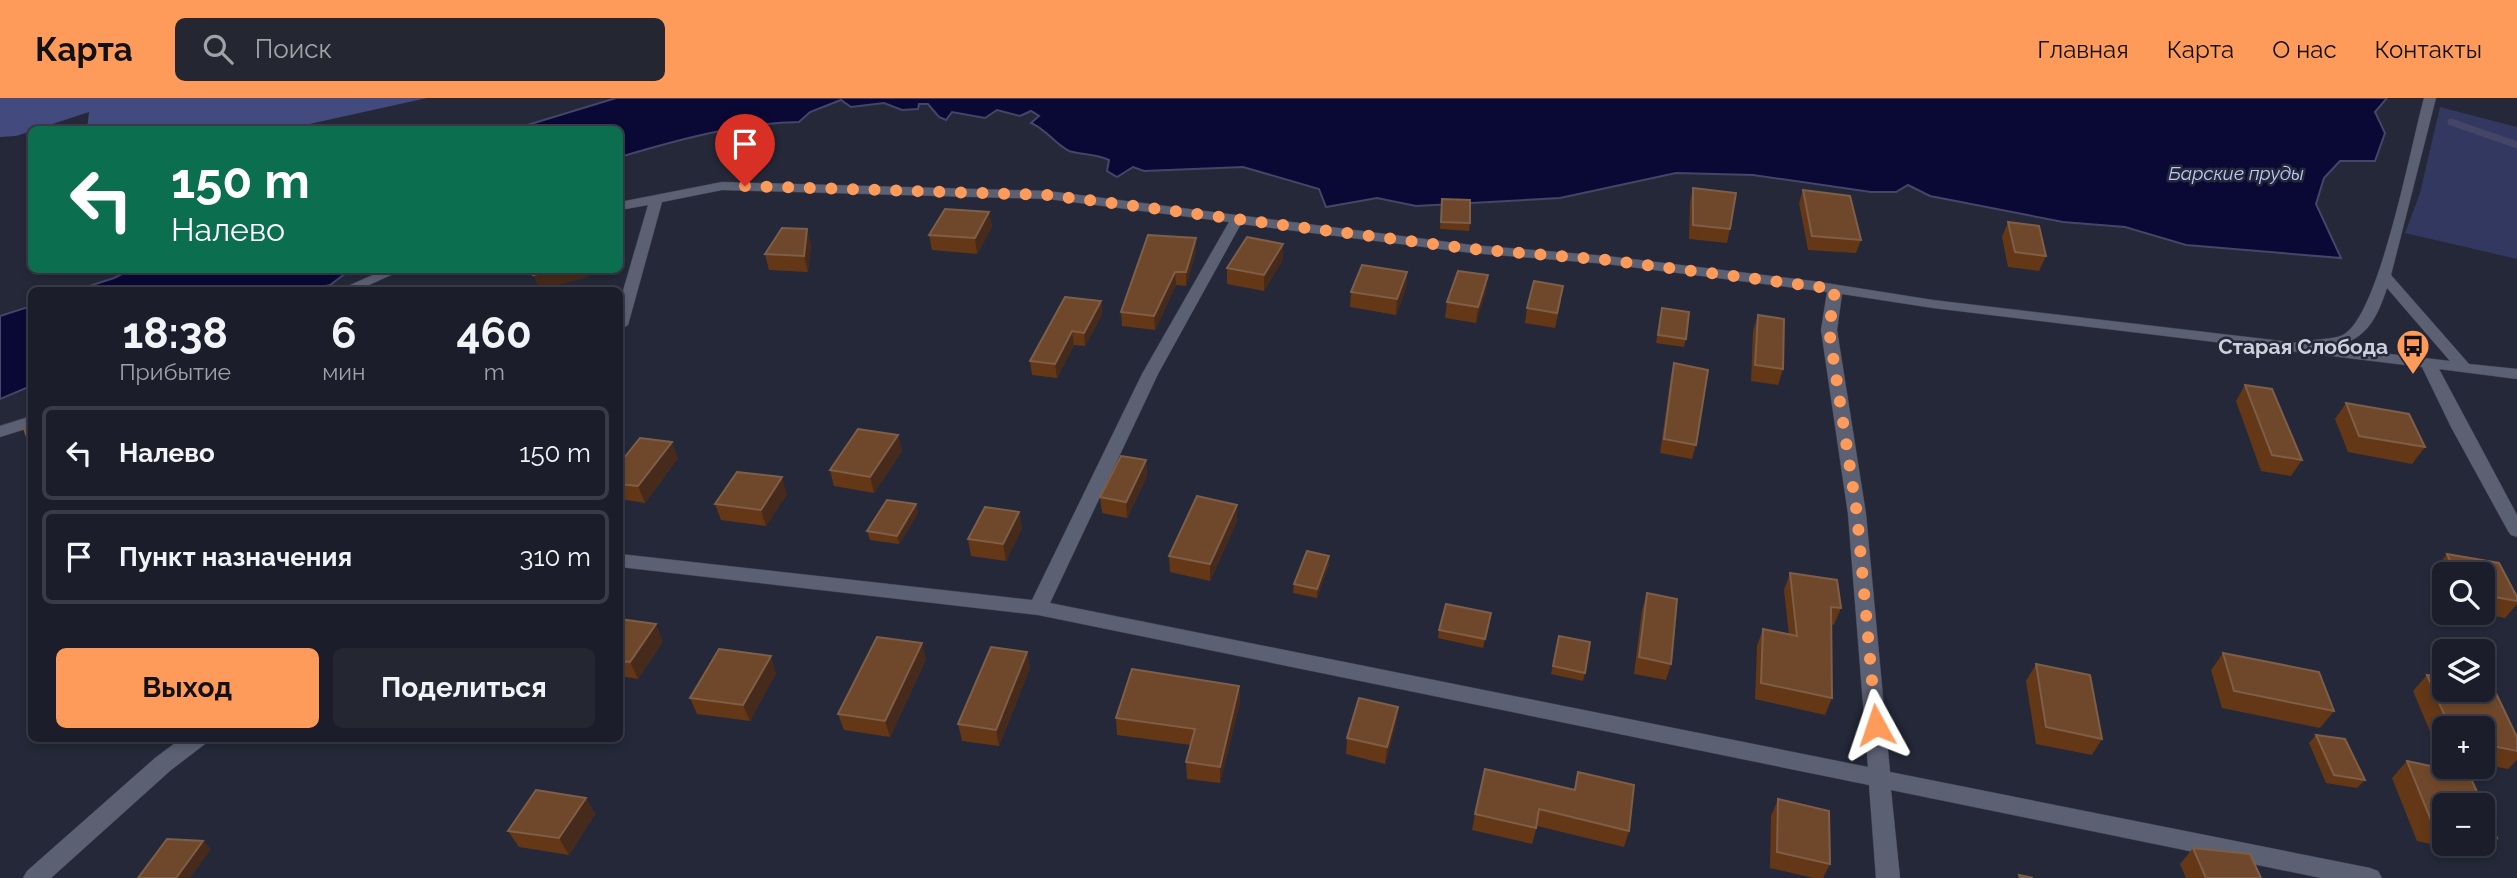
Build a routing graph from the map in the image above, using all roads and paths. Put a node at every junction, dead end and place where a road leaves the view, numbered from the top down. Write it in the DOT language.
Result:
graph roads {
  1 [pos="2430,98"];
  2 [pos="1077,199"];
  3 [pos="656,200"];
  4 [pos="623,206"];
  5 [pos="1067,213"];
  6 [pos="1236,220"];
  7 [pos="388,273"];
  8 [pos="2386,278"];
  9 [pos="1825,283"];
  10 [pos="353,287"];
  11 [pos="623,315"];
  12 [pos="2353,336"];
  13 [pos="2301,347"];
  14 [pos="2384,358"];
  15 [pos="2428,364"];
  16 [pos="2464,367"];
  17 [pos="2517,374"];
  18 [pos="2517,382"];
  19 [pos="28,422"];
  20 [pos="0,432"];
  21 [pos="2517,531"];
  22 [pos="623,561"];
  23 [pos="1038,608"];
  24 [pos="193,742"];
  25 [pos="1881,777"];
  26 [pos="35,878"];
  27 [pos="1888,878"];
  28 [pos="2370,878"];
  1 -- 8 [label="street"];
  2 -- 3 [label="street"];
  2 -- 5 [label="street"];
  2 -- 6 [label="street"];
  3 -- 4 [label="street"];
  3 -- 11 [label="street"];
  6 -- 9 [label="street"];
  6 -- 23 [label="street"];
  7 -- 10 [label="street"];
  8 -- 12 [label="street"];
  8 -- 16 [label="street"];
  9 -- 13 [label="street"];
  9 -- 25 [label="street"];
  12 -- 13 [label="street"];
  12 -- 14 [label="street"];
  13 -- 14 [label="street"];
  14 -- 15 [label="street"];
  15 -- 16 [label="street"];
  15 -- 21 [label="street"];
  16 -- 17 [label="street"];
  16 -- 18 [label="street"];
  19 -- 20 [label="street"];
  22 -- 23 [label="street"];
  23 -- 25 [label="street"];
  24 -- 26 [label="street"];
  25 -- 27 [label="street"];
  25 -- 28 [label="street"];
}
